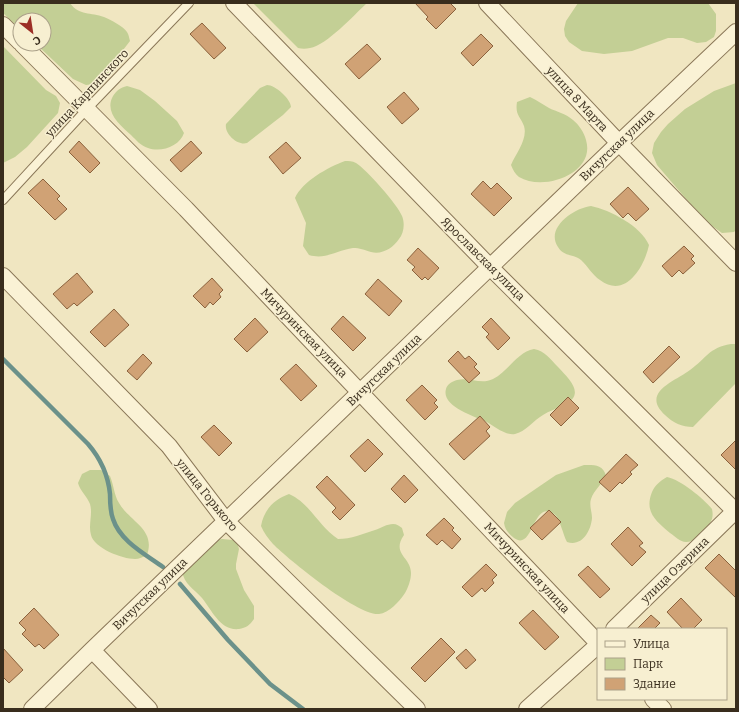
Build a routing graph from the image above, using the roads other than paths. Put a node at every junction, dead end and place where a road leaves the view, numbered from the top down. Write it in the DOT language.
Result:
graph roads {
  1 [pos="189,3"];
  2 [pos="234,3"];
  3 [pos="487,3"];
  4 [pos="3,25"];
  5 [pos="736,32"];
  6 [pos="12,34"];
  7 [pos="30,52"];
  8 [pos="87,109"];
  9 [pos="618,143"];
  10 [pos="3,200"];
  11 [pos="736,264"];
  12 [pos="490,267"];
  13 [pos="3,276"];
  14 [pos="361,392"];
  15 [pos="736,511"];
  16 [pos="226,521"];
  17 [pos="615,628"];
  18 [pos="597,643"];
  19 [pos="597,645"];
  20 [pos="92,650"];
  21 [pos="654,700"];
  22 [pos="32,709"];
  23 [pos="149,709"];
  24 [pos="417,709"];
  25 [pos="527,709"];
  26 [pos="663,709"];
  1 -- 8 [label="lane, улица Карпинского"];
  2 -- 12 [label="street, Ярославская улица"];
  3 -- 9 [label="street, улица 8 Марта"];
  4 -- 6 [label="street, Мичуринская улица"];
  5 -- 9 [label="street, Вичугская улица"];
  7 -- 8 [label="street, Мичуринская улица"];
  8 -- 10 [label="lane, улица Карпинского"];
  8 -- 14 [label="street, Мичуринская улица"];
  9 -- 11 [label="street, улица 8 Марта"];
  9 -- 12 [label="street, Вичугская улица"];
  12 -- 14 [label="street, Вичугская улица"];
  12 -- 15 [label="street, Ярославская улица"];
  13 -- 16 [label="street, улица Горького"];
  14 -- 16 [label="street, Вичугская улица"];
  14 -- 18 [label="street, Мичуринская улица"];
  15 -- 17 [label="street, улица Озерина"];
  16 -- 20 [label="street, Вичугская улица"];
  16 -- 24 [label="street, улица Горького"];
  19 -- 25 [label="street"];
  20 -- 22 [label="street, Вичугская улица"];
  20 -- 23 [label="street"];
  21 -- 26 [label="street"];
}
